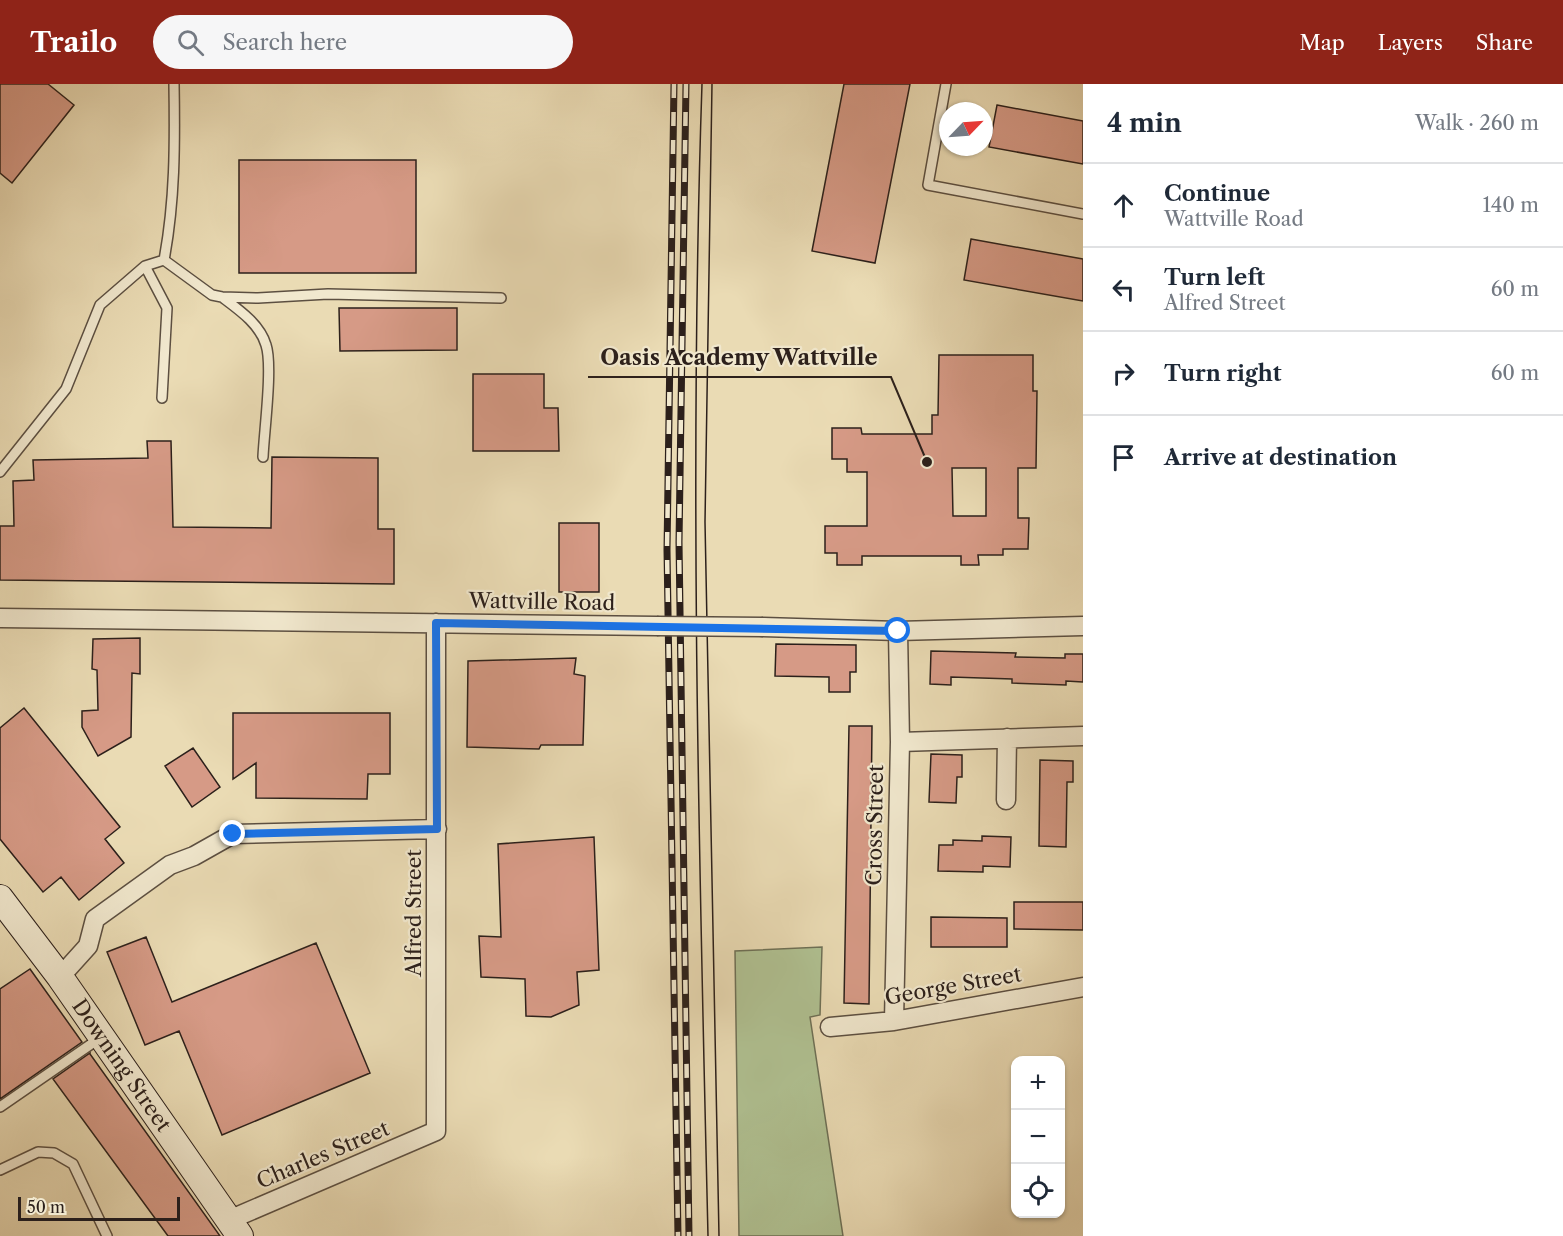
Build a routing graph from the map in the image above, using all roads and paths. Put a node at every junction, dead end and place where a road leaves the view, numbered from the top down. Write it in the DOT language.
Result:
graph roads {
  1 [pos="174,84"];
  2 [pos="946,84"];
  3 [pos="1083,214"];
  4 [pos="164,260"];
  5 [pos="145,266"];
  6 [pos="222,297"];
  7 [pos="501,298"];
  8 [pos="162,398"];
  9 [pos="263,457"];
  10 [pos="0,472"];
  11 [pos="0,618"];
  12 [pos="436,623"];
  13 [pos="1083,626"];
  14 [pos="898,631"];
  15 [pos="1083,736"];
  16 [pos="1007,738"];
  17 [pos="900,742"];
  18 [pos="1006,800"];
  19 [pos="437,829"];
  20 [pos="0,898"];
  21 [pos="60,977"];
  22 [pos="1083,987"];
  23 [pos="894,1021"];
  24 [pos="830,1027"];
  25 [pos="101,1037"];
  26 [pos="0,1107"];
  27 [pos="436,1131"];
  28 [pos="0,1170"];
  29 [pos="235,1228"];
  30 [pos="107,1236"];
  1 -- 4 [label="lane"];
  2 -- 3 [label="lane"];
  4 -- 5 [label="lane"];
  4 -- 6 [label="lane"];
  5 -- 8 [label="lane"];
  5 -- 10 [label="lane"];
  6 -- 7 [label="lane"];
  6 -- 9 [label="lane"];
  11 -- 12 [label="street, Wattville Road"];
  12 -- 14 [label="street, Wattville Road, bridge"];
  12 -- 19 [label="street, Alfred Street"];
  13 -- 14 [label="street, Wattville Road"];
  14 -- 17 [label="street, Cross Street"];
  15 -- 16 [label="street"];
  16 -- 17 [label="street"];
  16 -- 18 [label="street"];
  17 -- 23 [label="street, Cross Street"];
  19 -- 21 [label="street"];
  19 -- 27 [label="street, Alfred Street"];
  20 -- 21 [label="street, Downing Street"];
  21 -- 25 [label="street, Downing Street"];
  22 -- 23 [label="street, George Street"];
  23 -- 24 [label="street, George Street"];
  25 -- 26 [label="lane"];
  25 -- 29 [label="street, Downing Street"];
  27 -- 29 [label="street, Charles Street"];
  28 -- 30 [label="lane"];
}
